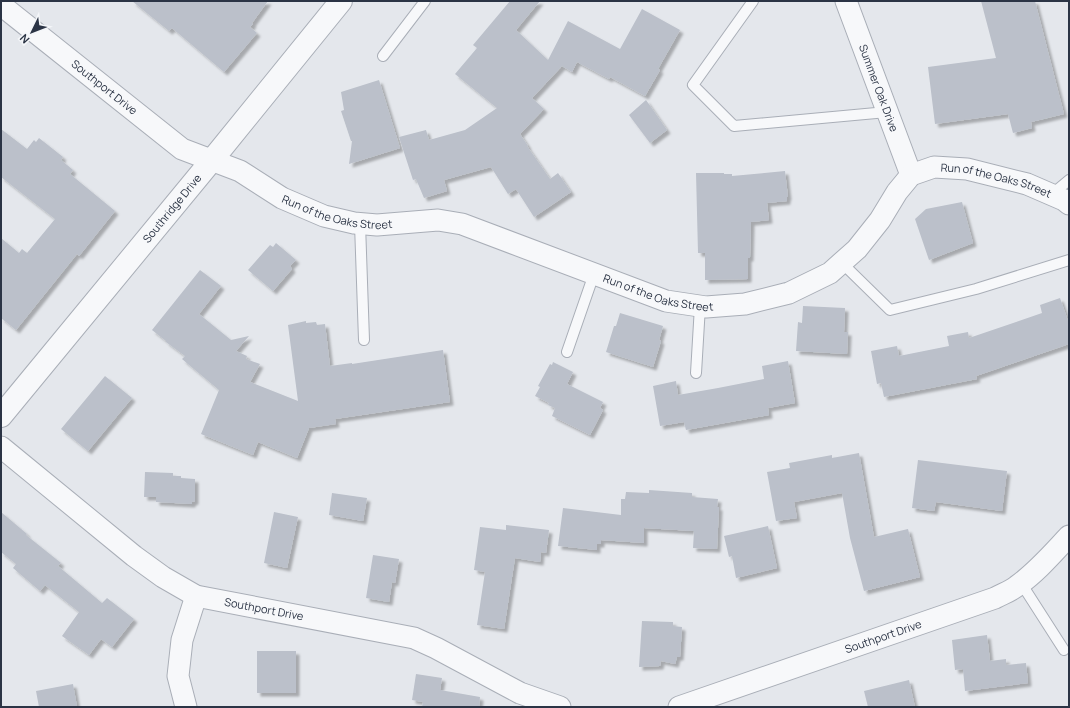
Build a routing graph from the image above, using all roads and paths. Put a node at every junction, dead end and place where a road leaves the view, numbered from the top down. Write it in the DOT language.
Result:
graph roads {
  1 [pos="341,1"];
  2 [pos="425,1"];
  3 [pos="752,1"];
  4 [pos="846,1"];
  5 [pos="1,5"];
  6 [pos="383,56"];
  7 [pos="887,112"];
  8 [pos="212,160"];
  9 [pos="911,175"];
  10 [pos="1069,180"];
  11 [pos="1060,200"];
  12 [pos="360,224"];
  13 [pos="1069,260"];
  14 [pos="842,263"];
  15 [pos="594,274"];
  16 [pos="700,306"];
  17 [pos="364,340"];
  18 [pos="566,352"];
  19 [pos="696,373"];
  20 [pos="1,416"];
  21 [pos="1,447"];
  22 [pos="1069,536"];
  23 [pos="1021,583"];
  24 [pos="196,596"];
  25 [pos="1064,650"];
  26 [pos="186,707"];
  27 [pos="560,707"];
  28 [pos="679,707"];
  1 -- 8 [label="street, Southridge Drive"];
  2 -- 6 [label="lane"];
  3 -- 7 [label="lane"];
  4 -- 7 [label="street, Summer Oak Drive"];
  5 -- 8 [label="street, Southport Drive"];
  7 -- 9 [label="street, Summer Oak Drive"];
  8 -- 12 [label="street, Run of the Oaks Street"];
  8 -- 20 [label="street, Southridge Drive"];
  9 -- 11 [label="street, Run of the Oaks Street"];
  9 -- 14 [label="street, Run of the Oaks Street"];
  10 -- 11 [label="lane"];
  12 -- 15 [label="street, Run of the Oaks Street"];
  12 -- 17 [label="lane"];
  13 -- 14 [label="lane"];
  14 -- 16 [label="street, Run of the Oaks Street"];
  15 -- 16 [label="street, Run of the Oaks Street"];
  15 -- 18 [label="lane"];
  16 -- 19 [label="lane"];
  21 -- 24 [label="street, Southport Drive"];
  22 -- 23 [label="street, Southport Drive"];
  23 -- 25 [label="lane"];
  23 -- 28 [label="street, Southport Drive"];
  24 -- 26 [label="street"];
  24 -- 27 [label="street, Southport Drive"];
}
